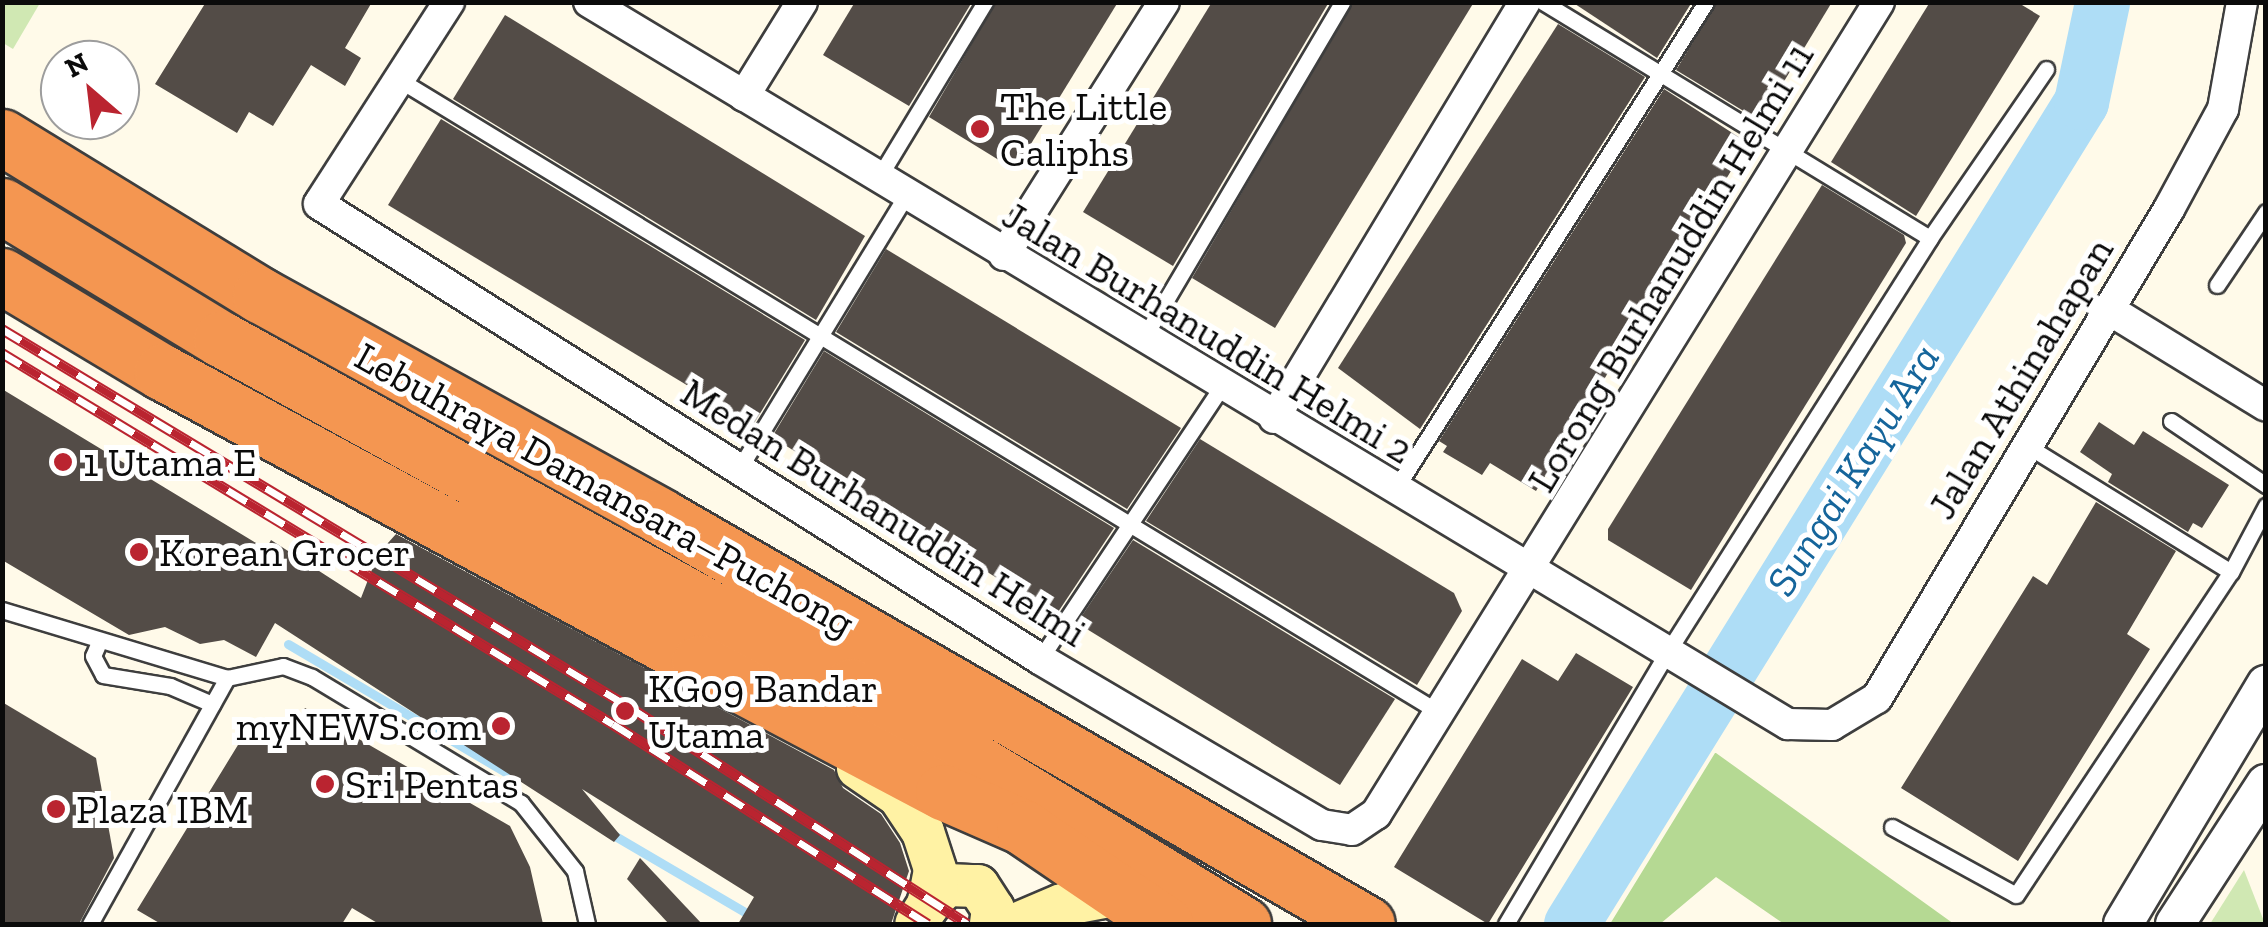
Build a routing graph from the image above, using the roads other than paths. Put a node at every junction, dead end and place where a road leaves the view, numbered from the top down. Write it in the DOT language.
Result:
graph roads {
  1 [pos="448,2"];
  2 [pos="802,2"];
  3 [pos="985,2"];
  4 [pos="1164,2"];
  5 [pos="1342,2"];
  6 [pos="1525,2"];
  7 [pos="1542,2"];
  8 [pos="1706,2"];
  9 [pos="1879,2"];
  10 [pos="2242,2"];
  11 [pos="606,7"];
  12 [pos="2046,69"];
  13 [pos="1663,75"];
  14 [pos="398,79"];
  15 [pos="744,96"];
  16 [pos="2,98"];
  17 [pos="2,138"];
  18 [pos="1788,153"];
  19 [pos="880,177"];
  20 [pos="906,195"];
  21 [pos="2,206"];
  22 [pos="2266,212"];
  23 [pos="1930,238"];
  24 [pos="1004,255"];
  25 [pos="2,276"];
  26 [pos="2217,285"];
  27 [pos="2108,309"];
  28 [pos="820,333"];
  29 [pos="1144,340"];
  30 [pos="1221,388"];
  31 [pos="2266,406"];
  32 [pos="1274,418"];
  33 [pos="2171,421"];
  34 [pos="2026,444"];
  35 [pos="739,469"];
  36 [pos="2266,485"];
  37 [pos="1394,491"];
  38 [pos="2266,506"];
  39 [pos="660,516"];
  40 [pos="1126,526"];
  41 [pos="2230,572"];
  42 [pos="1529,573"];
  43 [pos="2,610"];
  44 [pos="100,642"];
  45 [pos="1668,652"];
  46 [pos="1040,659"];
  47 [pos="804,660"];
  48 [pos="699,662"];
  49 [pos="227,678"];
  50 [pos="2266,685"];
  51 [pos="212,704"];
  52 [pos="1440,713"];
  53 [pos="1788,724"];
  54 [pos="2266,784"];
  55 [pos="1023,827"];
  56 [pos="1892,827"];
  57 [pos="1119,894"];
  58 [pos="922,915"];
  59 [pos="90,924"];
  60 [pos="587,924"];
  61 [pos="991,924"];
  62 [pos="1017,924"];
  63 [pos="1165,924"];
  64 [pos="1243,924"];
  65 [pos="1366,924"];
  66 [pos="1506,924"];
  67 [pos="2123,924"];
  68 [pos="2176,924"];
  1 -- 14 [label="street, Medan Burhanuddin Helmi"];
  2 -- 15 [label="street"];
  3 -- 19 [label="lane"];
  4 -- 24 [label="street"];
  5 -- 29 [label="lane"];
  6 -- 32 [label="street"];
  7 -- 13 [label="lane"];
  8 -- 13 [label="lane"];
  9 -- 18 [label="street, Lorong Burhanuddin Helmi 11"];
  10 -- 27 [label="street, Jalan Athinahapan"];
  11 -- 15 [label="street, Jalan Burhanuddin Helmi 2"];
  12 -- 23 [label="lane"];
  13 -- 18 [label="lane"];
  13 -- 37 [label="lane"];
  14 -- 28 [label="lane"];
  14 -- 35 [label="street, Medan Burhanuddin Helmi"];
  15 -- 19 [label="street, Jalan Burhanuddin Helmi 2"];
  16 -- 39 [label="highway"];
  17 -- 39 [label="highway, Lebuhraya Damansara–Puchong"];
  18 -- 23 [label="lane"];
  18 -- 42 [label="street, Lorong Burhanuddin Helmi 11"];
  19 -- 20 [label="street, Jalan Burhanuddin Helmi 2"];
  20 -- 24 [label="street, Jalan Burhanuddin Helmi 2"];
  20 -- 28 [label="lane"];
  21 -- 47 [label="highway, Lebuhraya Damansara–Puchong"];
  22 -- 26 [label="lane"];
  23 -- 45 [label="lane"];
  24 -- 29 [label="street, Jalan Burhanuddin Helmi 2"];
  25 -- 48 [label="highway"];
  27 -- 31 [label="street"];
  27 -- 34 [label="street, Jalan Athinahapan"];
  28 -- 35 [label="lane"];
  28 -- 40 [label="lane"];
  29 -- 30 [label="street, Jalan Burhanuddin Helmi 2"];
  30 -- 32 [label="street, Jalan Burhanuddin Helmi 2"];
  30 -- 40 [label="lane"];
  32 -- 37 [label="street, Jalan Burhanuddin Helmi 2"];
  33 -- 36 [label="lane"];
  34 -- 41 [label="lane"];
  34 -- 53 [label="street, Jalan Athinahapan"];
  35 -- 46 [label="street, Medan Burhanuddin Helmi"];
  37 -- 42 [label="street, Jalan Burhanuddin Helmi 2"];
  38 -- 41 [label="lane"];
  39 -- 65 [label="highway, Lebuhraya Damansara–Puchong"];
  40 -- 46 [label="lane"];
  40 -- 52 [label="lane"];
  41 -- 56 [label="lane"];
  42 -- 45 [label="street, Jalan Burhanuddin Helmi 2"];
  42 -- 52 [label="street, Medan Burhanuddin Helmi"];
  43 -- 44 [label="lane"];
  44 -- 49 [label="lane"];
  44 -- 51 [label="lane"];
  45 -- 53 [label="street, Jalan Burhanuddin Helmi 2"];
  45 -- 66 [label="lane"];
  46 -- 52 [label="street, Medan Burhanuddin Helmi"];
  47 -- 55 [label="highway"];
  47 -- 64 [label="highway, Lebuhraya Damansara–Puchong"];
  48 -- 55 [label="highway"];
  48 -- 58 [label="main road"];
  49 -- 51 [label="lane"];
  49 -- 60 [label="lane"];
  50 -- 67 [label="street"];
  51 -- 59 [label="lane"];
  54 -- 68 [label="street"];
  55 -- 57 [label="highway"];
  57 -- 62 [label="main road"];
  57 -- 63 [label="highway"];
  58 -- 61 [label="main road"];
}
